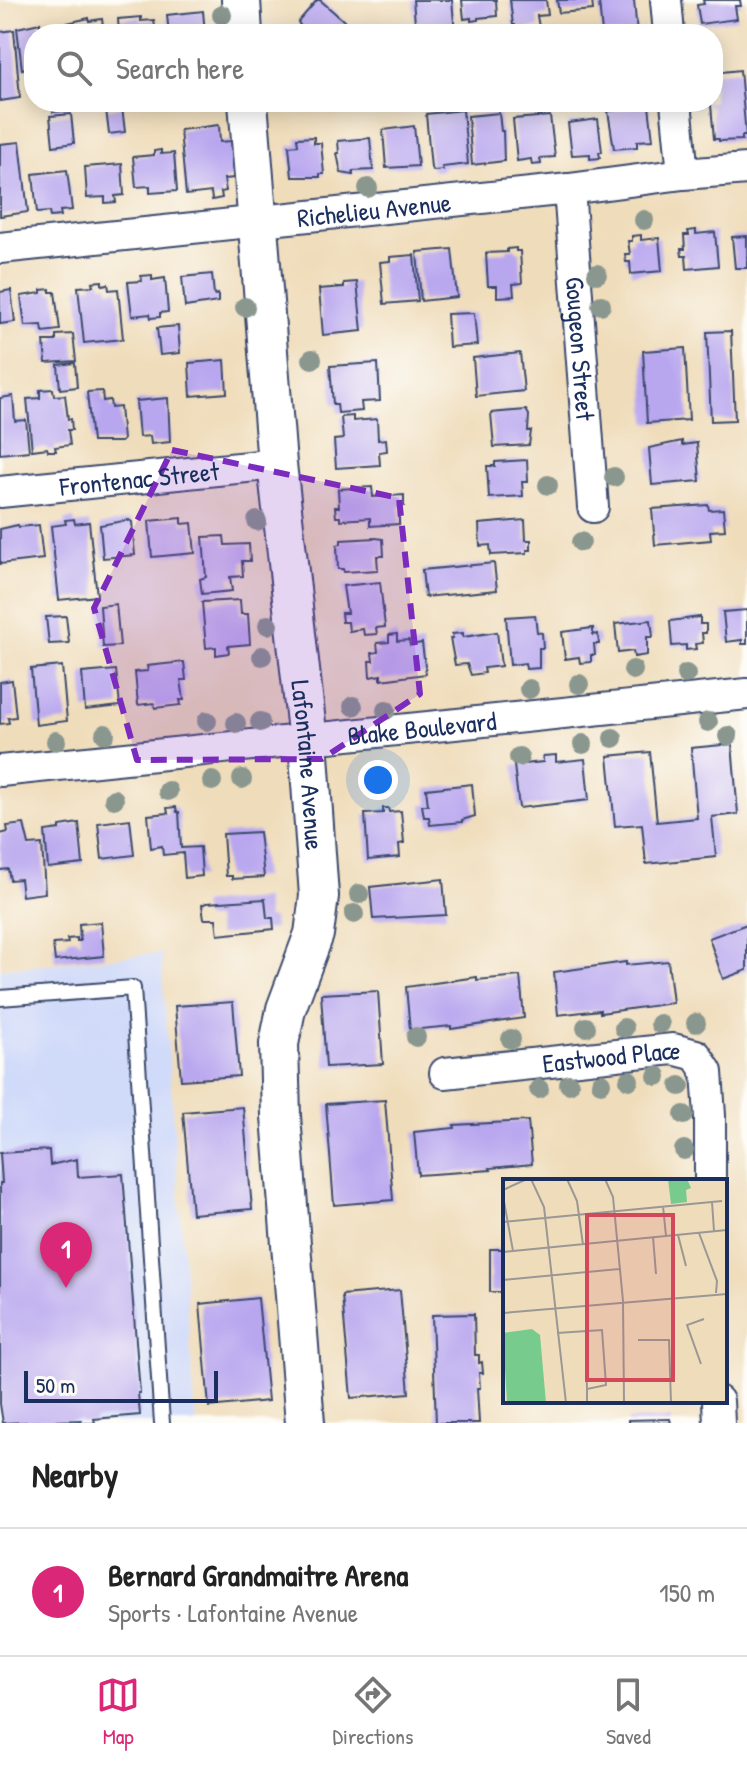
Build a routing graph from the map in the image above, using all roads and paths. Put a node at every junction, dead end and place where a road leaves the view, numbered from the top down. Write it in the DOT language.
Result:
graph roads {
  1 [pos="241,0"];
  2 [pos="666,0"];
  3 [pos="242,24"];
  4 [pos="668,24"];
  5 [pos="249,112"];
  6 [pos="677,112"];
  7 [pos="747,169"];
  8 [pos="683,174"];
  9 [pos="569,189"];
  10 [pos="257,220"];
  11 [pos="0,248"];
  12 [pos="277,464"];
  13 [pos="0,492"];
  14 [pos="593,507"];
  15 [pos="747,694"];
  16 [pos="308,741"];
  17 [pos="0,771"];
  18 [pos="0,998"];
  19 [pos="445,1073"];
  20 [pos="710,1179"];
  21 [pos="718,1403"];
  22 [pos="162,1423"];
  23 [pos="305,1423"];
  24 [pos="719,1423"];
  1 -- 3 [label="street"];
  2 -- 4 [label="street"];
  5 -- 10 [label="street, Lafontaine Avenue"];
  6 -- 8 [label="street"];
  7 -- 8 [label="street, Richelieu Avenue"];
  8 -- 9 [label="street, Richelieu Avenue"];
  9 -- 10 [label="street, Richelieu Avenue"];
  9 -- 14 [label="street, Gougeon Street"];
  10 -- 11 [label="street, Richelieu Avenue"];
  10 -- 12 [label="street, Lafontaine Avenue"];
  12 -- 13 [label="street, Frontenac Street"];
  12 -- 16 [label="street, Lafontaine Avenue"];
  15 -- 16 [label="street, Blake Boulevard"];
  16 -- 17 [label="street, Blake Boulevard"];
  16 -- 23 [label="street, Lafontaine Avenue"];
  18 -- 22 [label="lane"];
  19 -- 20 [label="street, Eastwood Place"];
  21 -- 24 [label="street"];
}
